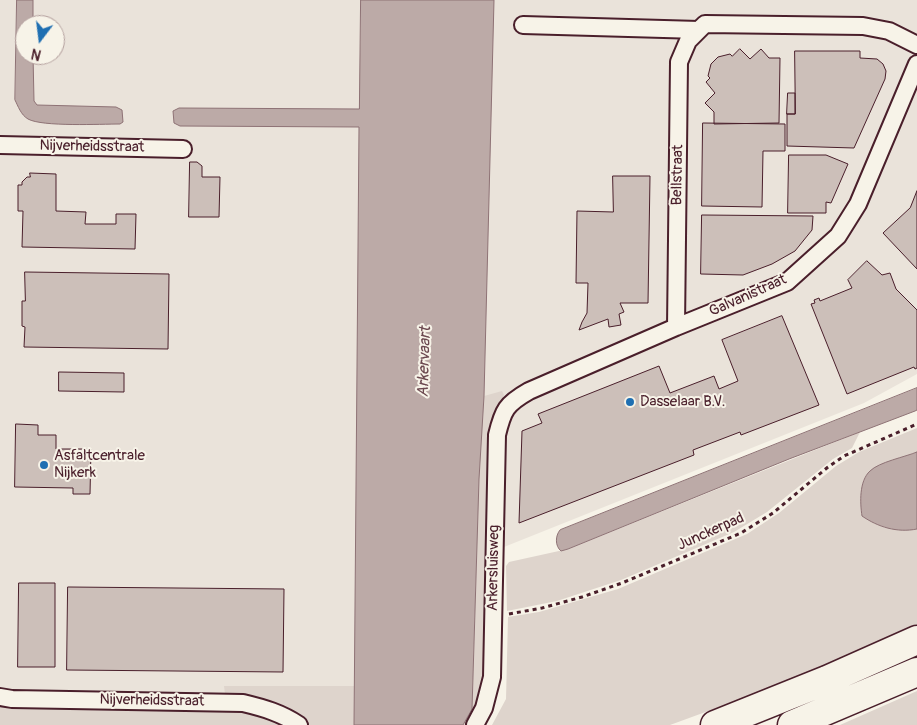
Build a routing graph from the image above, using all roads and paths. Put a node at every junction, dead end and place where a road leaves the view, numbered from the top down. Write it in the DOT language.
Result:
graph roads {
  1 [pos="523,24"];
  2 [pos="700,30"];
  3 [pos="917,45"];
  4 [pos="917,64"];
  5 [pos="0,145"];
  6 [pos="183,149"];
  7 [pos="676,327"];
  8 [pos="505,408"];
  9 [pos="917,424"];
  10 [pos="493,615"];
  11 [pos="917,640"];
  12 [pos="917,672"];
  13 [pos="0,696"];
  14 [pos="299,725"];
  15 [pos="475,725"];
  16 [pos="715,725"];
  17 [pos="792,725"];
  1 -- 2 [label="street"];
  2 -- 3 [label="street"];
  2 -- 7 [label="street, Bellstraat"];
  4 -- 7 [label="street, Galvanistraat"];
  5 -- 6 [label="street, Nijverheidsstraat"];
  7 -- 8 [label="street, Galvanistraat"];
  8 -- 10 [label="street, Arkersluisweg"];
  9 -- 10 [label="path, Junckerpad"];
  10 -- 15 [label="street, Arkersluisweg"];
  11 -- 16 [label="highway"];
  12 -- 17 [label="highway"];
  13 -- 14 [label="street, Nijverheidsstraat"];
}
